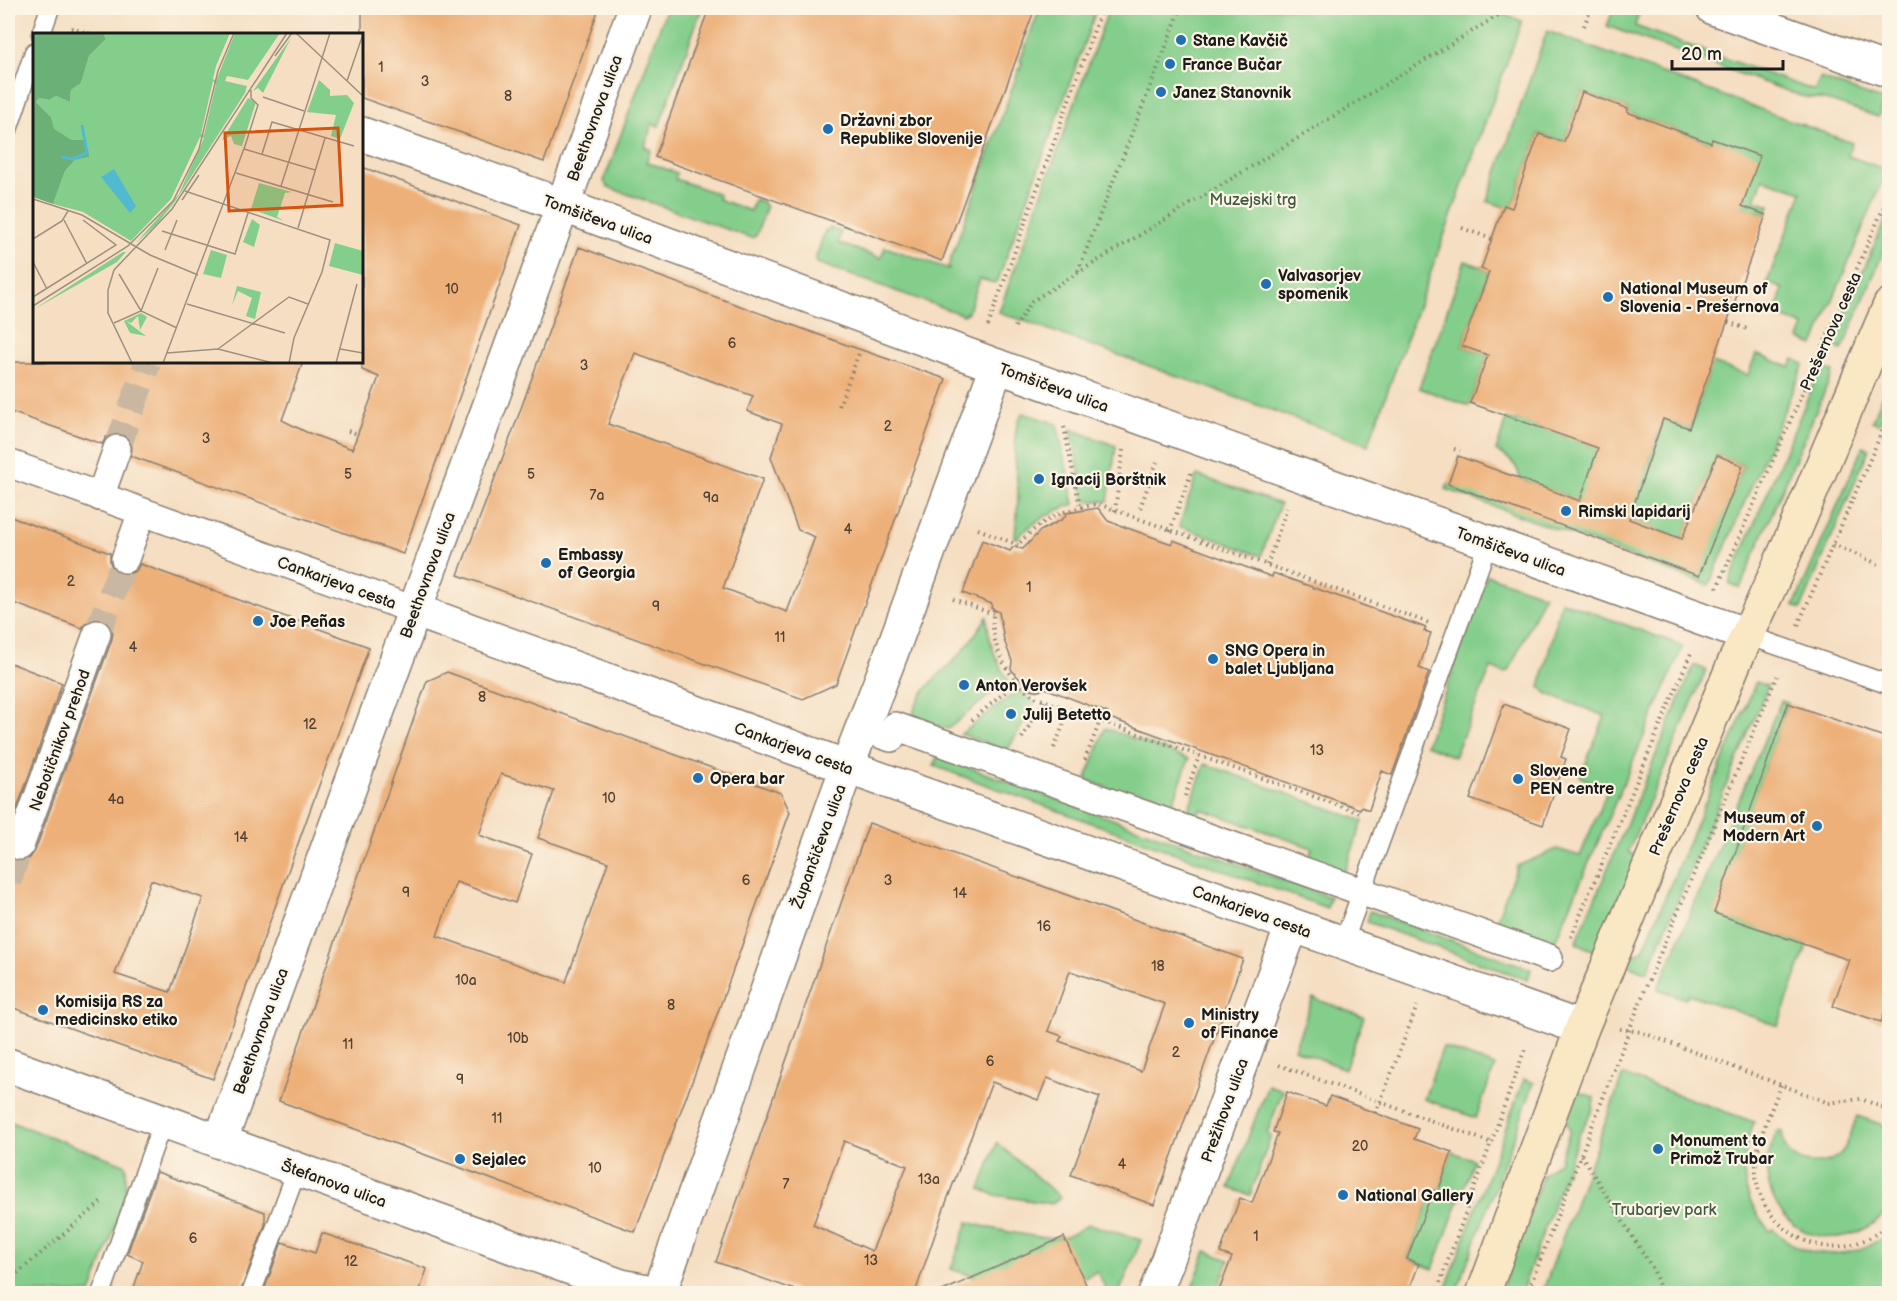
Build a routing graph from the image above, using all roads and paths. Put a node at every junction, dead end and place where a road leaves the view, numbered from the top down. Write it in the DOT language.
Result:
graph roads {
  1 [pos="50,8"];
  2 [pos="635,8"];
  3 [pos="1102,8"];
  4 [pos="1181,8"];
  5 [pos="1510,8"];
  6 [pos="1591,8"];
  7 [pos="1713,8"];
  8 [pos="1584,26"];
  9 [pos="41,33"];
  10 [pos="33,55"];
  11 [pos="1890,71"];
  12 [pos="8,130"];
  13 [pos="363,134"];
  14 [pos="1890,193"];
  15 [pos="562,205"];
  16 [pos="1462,228"];
  17 [pos="1492,239"];
  18 [pos="1078,272"];
  19 [pos="1890,305"];
  20 [pos="1728,322"];
  21 [pos="1015,327"];
  22 [pos="987,328"];
  23 [pos="1747,329"];
  24 [pos="860,349"];
  25 [pos="997,366"];
  26 [pos="839,406"];
  27 [pos="1890,413"];
  28 [pos="1063,420"];
  29 [pos="348,431"];
  30 [pos="358,434"];
  31 [pos="1124,443"];
  32 [pos="117,449"];
  33 [pos="1454,449"];
  34 [pos="1460,451"];
  35 [pos="1157,461"];
  36 [pos="8,463"];
  37 [pos="1193,467"];
  38 [pos="100,497"];
  39 [pos="1290,502"];
  40 [pos="1080,507"];
  41 [pos="1140,508"];
  42 [pos="1116,511"];
  43 [pos="142,512"];
  44 [pos="978,529"];
  45 [pos="1170,531"];
  46 [pos="1488,543"];
  47 [pos="1833,544"];
  48 [pos="125,559"];
  49 [pos="1878,564"];
  50 [pos="1267,565"];
  51 [pos="1715,593"];
  52 [pos="953,599"];
  53 [pos="414,610"];
  54 [pos="1438,626"];
  55 [pos="97,634"];
  56 [pos="1748,635"];
  57 [pos="1694,645"];
  58 [pos="1788,648"];
  59 [pos="1017,682"];
  60 [pos="1890,685"];
  61 [pos="1044,701"];
  62 [pos="1066,718"];
  63 [pos="1100,721"];
  64 [pos="861,728"];
  65 [pos="1057,742"];
  66 [pos="944,743"];
  67 [pos="1199,756"];
  68 [pos="1007,765"];
  69 [pos="847,767"];
  70 [pos="1075,789"];
  71 [pos="1360,813"];
  72 [pos="1175,825"];
  73 [pos="20,846"];
  74 [pos="1362,891"];
  75 [pos="1292,926"];
  76 [pos="1343,944"];
  77 [pos="1559,949"];
  78 [pos="1428,974"];
  79 [pos="1582,1028"];
  80 [pos="1629,1030"];
  81 [pos="1245,1052"];
  82 [pos="1524,1054"];
  83 [pos="8,1065"];
  84 [pos="1781,1085"];
  85 [pos="1380,1102"];
  86 [pos="1890,1110"];
  87 [pos="1376,1113"];
  88 [pos="163,1121"];
  89 [pos="220,1142"];
  90 [pos="1492,1143"];
  91 [pos="1581,1154"];
  92 [pos="297,1170"];
  93 [pos="1890,1223"];
  94 [pos="1408,1291"];
  95 [pos="101,1293"];
  96 [pos="251,1293"];
  97 [pos="660,1293"];
  98 [pos="1155,1293"];
  99 [pos="1416,1293"];
  100 [pos="1436,1293"];
  101 [pos="1483,1293"];
  102 [pos="1527,1293"];
  103 [pos="1662,1293"];
  1 -- 9 [label="lane"];
  2 -- 15 [label="street, Beethovnova ulica"];
  3 -- 22 [label="path"];
  4 -- 18 [label="path"];
  5 -- 18 [label="path"];
  6 -- 8 [label="path"];
  7 -- 11 [label="street"];
  10 -- 12 [label="lane"];
  13 -- 15 [label="street, Tomšičeva ulica"];
  14 -- 51 [label="path, Prešernova cesta"];
  15 -- 25 [label="street, Tomšičeva ulica"];
  15 -- 53 [label="street, Beethovnova ulica"];
  16 -- 17 [label="path"];
  18 -- 21 [label="path"];
  19 -- 56 [label="main road, Prešernova cesta"];
  20 -- 23 [label="path"];
  24 -- 26 [label="path"];
  25 -- 46 [label="street, Tomšičeva ulica"];
  25 -- 64 [label="street, Župančičeva ulica"];
  27 -- 47 [label="path"];
  28 -- 40 [label="path"];
  29 -- 30 [label="path"];
  31 -- 42 [label="path"];
  32 -- 38 [label="street"];
  33 -- 34 [label="path"];
  35 -- 41 [label="path"];
  36 -- 38 [label="street, Cankarjeva cesta"];
  37 -- 45 [label="path"];
  38 -- 43 [label="street, Cankarjeva cesta"];
  39 -- 50 [label="path"];
  40 -- 42 [label="path"];
  40 -- 44 [label="path"];
  42 -- 45 [label="path"];
  43 -- 48 [label="street"];
  43 -- 53 [label="street, Cankarjeva cesta"];
  45 -- 50 [label="path"];
  46 -- 56 [label="street, Tomšičeva ulica"];
  46 -- 74 [label="lane"];
  47 -- 49 [label="path"];
  47 -- 58 [label="path"];
  50 -- 54 [label="path"];
  52 -- 59 [label="path"];
  53 -- 69 [label="street, Cankarjeva cesta"];
  53 -- 89 [label="street, Beethovnova ulica"];
  55 -- 73 [label="street, Nebotičnikov prehod"];
  56 -- 58 [label="lane"];
  56 -- 79 [label="main road, Prešernova cesta"];
  57 -- 77 [label="path"];
  58 -- 60 [label="lane"];
  58 -- 80 [label="path"];
  59 -- 61 [label="path"];
  59 -- 66 [label="path"];
  61 -- 63 [label="path"];
  61 -- 68 [label="path"];
  62 -- 65 [label="path"];
  63 -- 67 [label="path"];
  63 -- 70 [label="path"];
  64 -- 66 [label="street"];
  64 -- 69 [label="street, Župančičeva ulica"];
  66 -- 68 [label="street"];
  67 -- 71 [label="path"];
  67 -- 72 [label="path"];
  68 -- 70 [label="street"];
  69 -- 75 [label="street, Cankarjeva cesta"];
  69 -- 97 [label="street, Župančičeva ulica"];
  70 -- 72 [label="street"];
  72 -- 74 [label="street"];
  74 -- 76 [label="lane"];
  74 -- 77 [label="street"];
  75 -- 76 [label="street, Cankarjeva cesta"];
  75 -- 81 [label="street, Prežihova ulica"];
  76 -- 78 [label="street, Cankarjeva cesta"];
  78 -- 79 [label="street, Cankarjeva cesta"];
  78 -- 85 [label="path"];
  79 -- 101 [label="main road, Prešernova cesta"];
  80 -- 84 [label="path"];
  80 -- 91 [label="path"];
  81 -- 85 [label="path"];
  81 -- 98 [label="street, Prežihova ulica"];
  82 -- 90 [label="path"];
  83 -- 88 [label="street, Štefanova ulica"];
  84 -- 86 [label="path"];
  84 -- 93 [label="path"];
  85 -- 87 [label="path"];
  85 -- 90 [label="path"];
  88 -- 89 [label="street, Štefanova ulica"];
  88 -- 95 [label="lane"];
  89 -- 92 [label="street, Štefanova ulica"];
  90 -- 100 [label="path"];
  91 -- 102 [label="path"];
  91 -- 103 [label="path"];
  92 -- 96 [label="lane"];
  92 -- 97 [label="street, Štefanova ulica"];
  94 -- 99 [label="path"];
}
